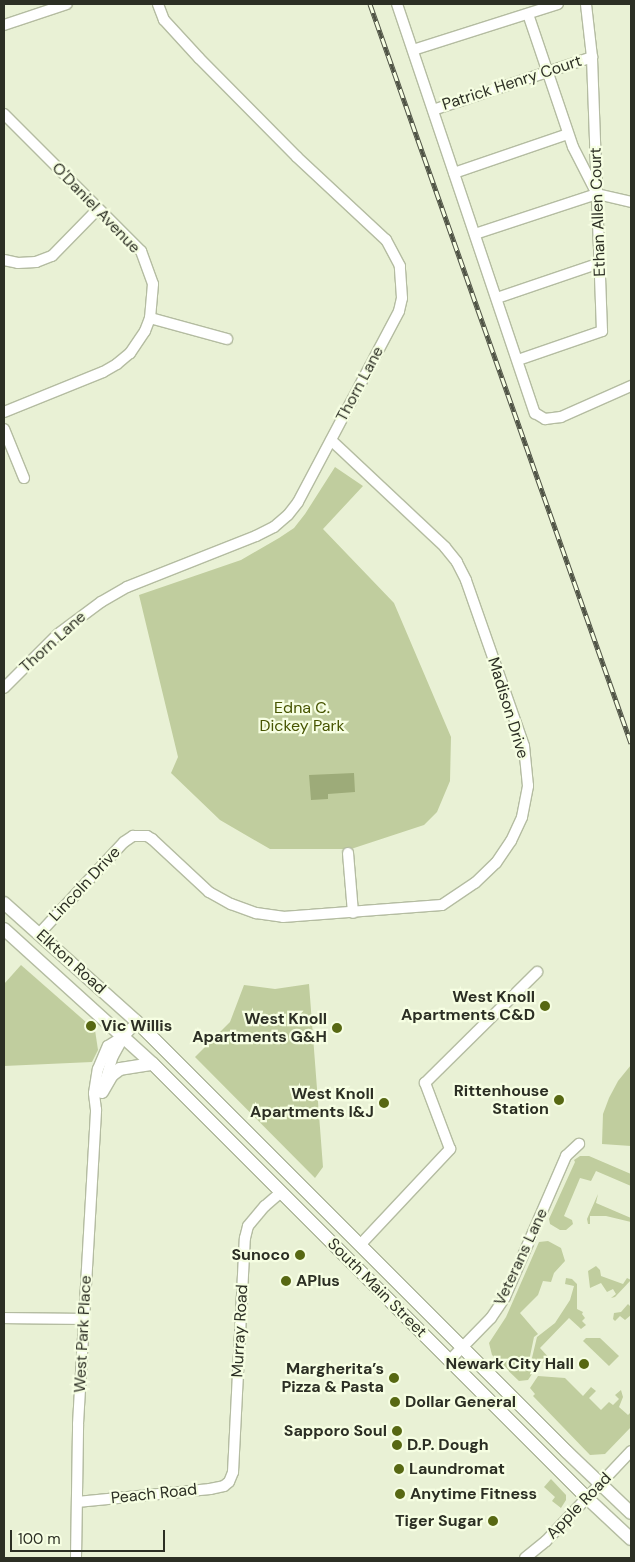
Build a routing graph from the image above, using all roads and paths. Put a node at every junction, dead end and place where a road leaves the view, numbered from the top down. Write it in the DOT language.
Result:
graph roads {
  1 [pos="67,4"];
  2 [pos="158,4"];
  3 [pos="397,4"];
  4 [pos="558,4"];
  5 [pos="586,4"];
  6 [pos="528,14"];
  7 [pos="4,25"];
  8 [pos="413,50"];
  9 [pos="592,57"];
  10 [pos="547,72"];
  11 [pos="433,110"];
  12 [pos="4,114"];
  13 [pos="568,134"];
  14 [pos="454,173"];
  15 [pos="597,194"];
  16 [pos="631,202"];
  17 [pos="98,209"];
  18 [pos="475,234"];
  19 [pos="4,260"];
  20 [pos="600,263"];
  21 [pos="496,298"];
  22 [pos="150,318"];
  23 [pos="227,339"];
  24 [pos="518,360"];
  25 [pos="631,386"];
  26 [pos="4,412"];
  27 [pos="4,429"];
  28 [pos="331,440"];
  29 [pos="24,478"];
  30 [pos="4,688"];
  31 [pos="133,836"];
  32 [pos="348,853"];
  33 [pos="4,903"];
  34 [pos="353,913"];
  35 [pos="4,928"];
  36 [pos="39,934"];
  37 [pos="537,972"];
  38 [pos="137,1022"];
  39 [pos="124,1036"];
  40 [pos="153,1064"];
  41 [pos="102,1092"];
  42 [pos="96,1110"];
  43 [pos="579,1144"];
  44 [pos="281,1192"];
  45 [pos="333,1243"];
  46 [pos="360,1245"];
  47 [pos="352,1262"];
  48 [pos="377,1262"];
  49 [pos="4,1318"];
  50 [pos="83,1319"];
  51 [pos="463,1348"];
  52 [pos="449,1361"];
  53 [pos="631,1451"];
  54 [pos="228,1482"];
  55 [pos="601,1484"];
  56 [pos="588,1498"];
  57 [pos="77,1502"];
  58 [pos="631,1513"];
  59 [pos="631,1539"];
  60 [pos="76,1558"];
  61 [pos="525,1558"];
  1 -- 7 [label="street"];
  2 -- 28 [label="street, Thorn Lane"];
  3 -- 8 [label="street"];
  4 -- 6 [label="street"];
  5 -- 9 [label="street, Ethan Allen Court"];
  6 -- 8 [label="street"];
  6 -- 10 [label="street"];
  8 -- 11 [label="street"];
  9 -- 10 [label="street, Patrick Henry Court"];
  9 -- 15 [label="street, Ethan Allen Court"];
  10 -- 11 [label="street, Patrick Henry Court"];
  10 -- 13 [label="street"];
  11 -- 14 [label="street"];
  12 -- 17 [label="street, O'Daniel Avenue"];
  13 -- 14 [label="street"];
  13 -- 15 [label="street"];
  14 -- 18 [label="street"];
  15 -- 16 [label="street"];
  15 -- 18 [label="street"];
  15 -- 20 [label="street, Ethan Allen Court"];
  17 -- 19 [label="street"];
  17 -- 22 [label="street, O'Daniel Avenue"];
  18 -- 21 [label="street"];
  20 -- 21 [label="street"];
  20 -- 24 [label="street, Ethan Allen Court"];
  21 -- 24 [label="street"];
  22 -- 23 [label="street"];
  22 -- 26 [label="street, O'Daniel Avenue"];
  24 -- 25 [label="street"];
  27 -- 29 [label="street"];
  28 -- 30 [label="street, Thorn Lane"];
  28 -- 34 [label="street, Madison Drive"];
  31 -- 34 [label="street, Madison Drive"];
  31 -- 36 [label="street, Lincoln Drive"];
  32 -- 34 [label="street"];
  33 -- 36 [label="main road, Elkton Road"];
  35 -- 39 [label="main road, Elkton Road"];
  36 -- 38 [label="main road, Elkton Road"];
  37 -- 46 [label="street"];
  38 -- 39 [label="street, West Park Place"];
  38 -- 46 [label="main road, South Main Street"];
  39 -- 40 [label="main road, South Main Street"];
  39 -- 41 [label="street, West Park Place"];
  39 -- 42 [label="street, West Park Place"];
  40 -- 41 [label="main road"];
  40 -- 44 [label="main road, South Main Street"];
  41 -- 42 [label="street, West Park Place"];
  42 -- 50 [label="street, West Park Place"];
  43 -- 51 [label="street, Veterans Lane"];
  44 -- 45 [label="main road, South Main Street"];
  44 -- 54 [label="street, Murray Road"];
  45 -- 46 [label="main road"];
  45 -- 47 [label="main road, South Main Street"];
  46 -- 48 [label="main road, South Main Street"];
  47 -- 48 [label="main road"];
  47 -- 52 [label="main road, South Main Street"];
  48 -- 51 [label="main road, South Main Street"];
  49 -- 50 [label="street"];
  50 -- 57 [label="street, West Park Place"];
  51 -- 52 [label="street, Veterans Lane"];
  51 -- 55 [label="main road, South Main Street"];
  52 -- 56 [label="main road, South Main Street"];
  53 -- 55 [label="street, Apple Road"];
  54 -- 57 [label="street, Peach Road"];
  55 -- 56 [label="street, Apple Road"];
  55 -- 58 [label="main road, South Main Street"];
  56 -- 59 [label="main road, South Main Street"];
  56 -- 61 [label="street, Apple Road"];
  57 -- 60 [label="street, West Park Place"];
}
